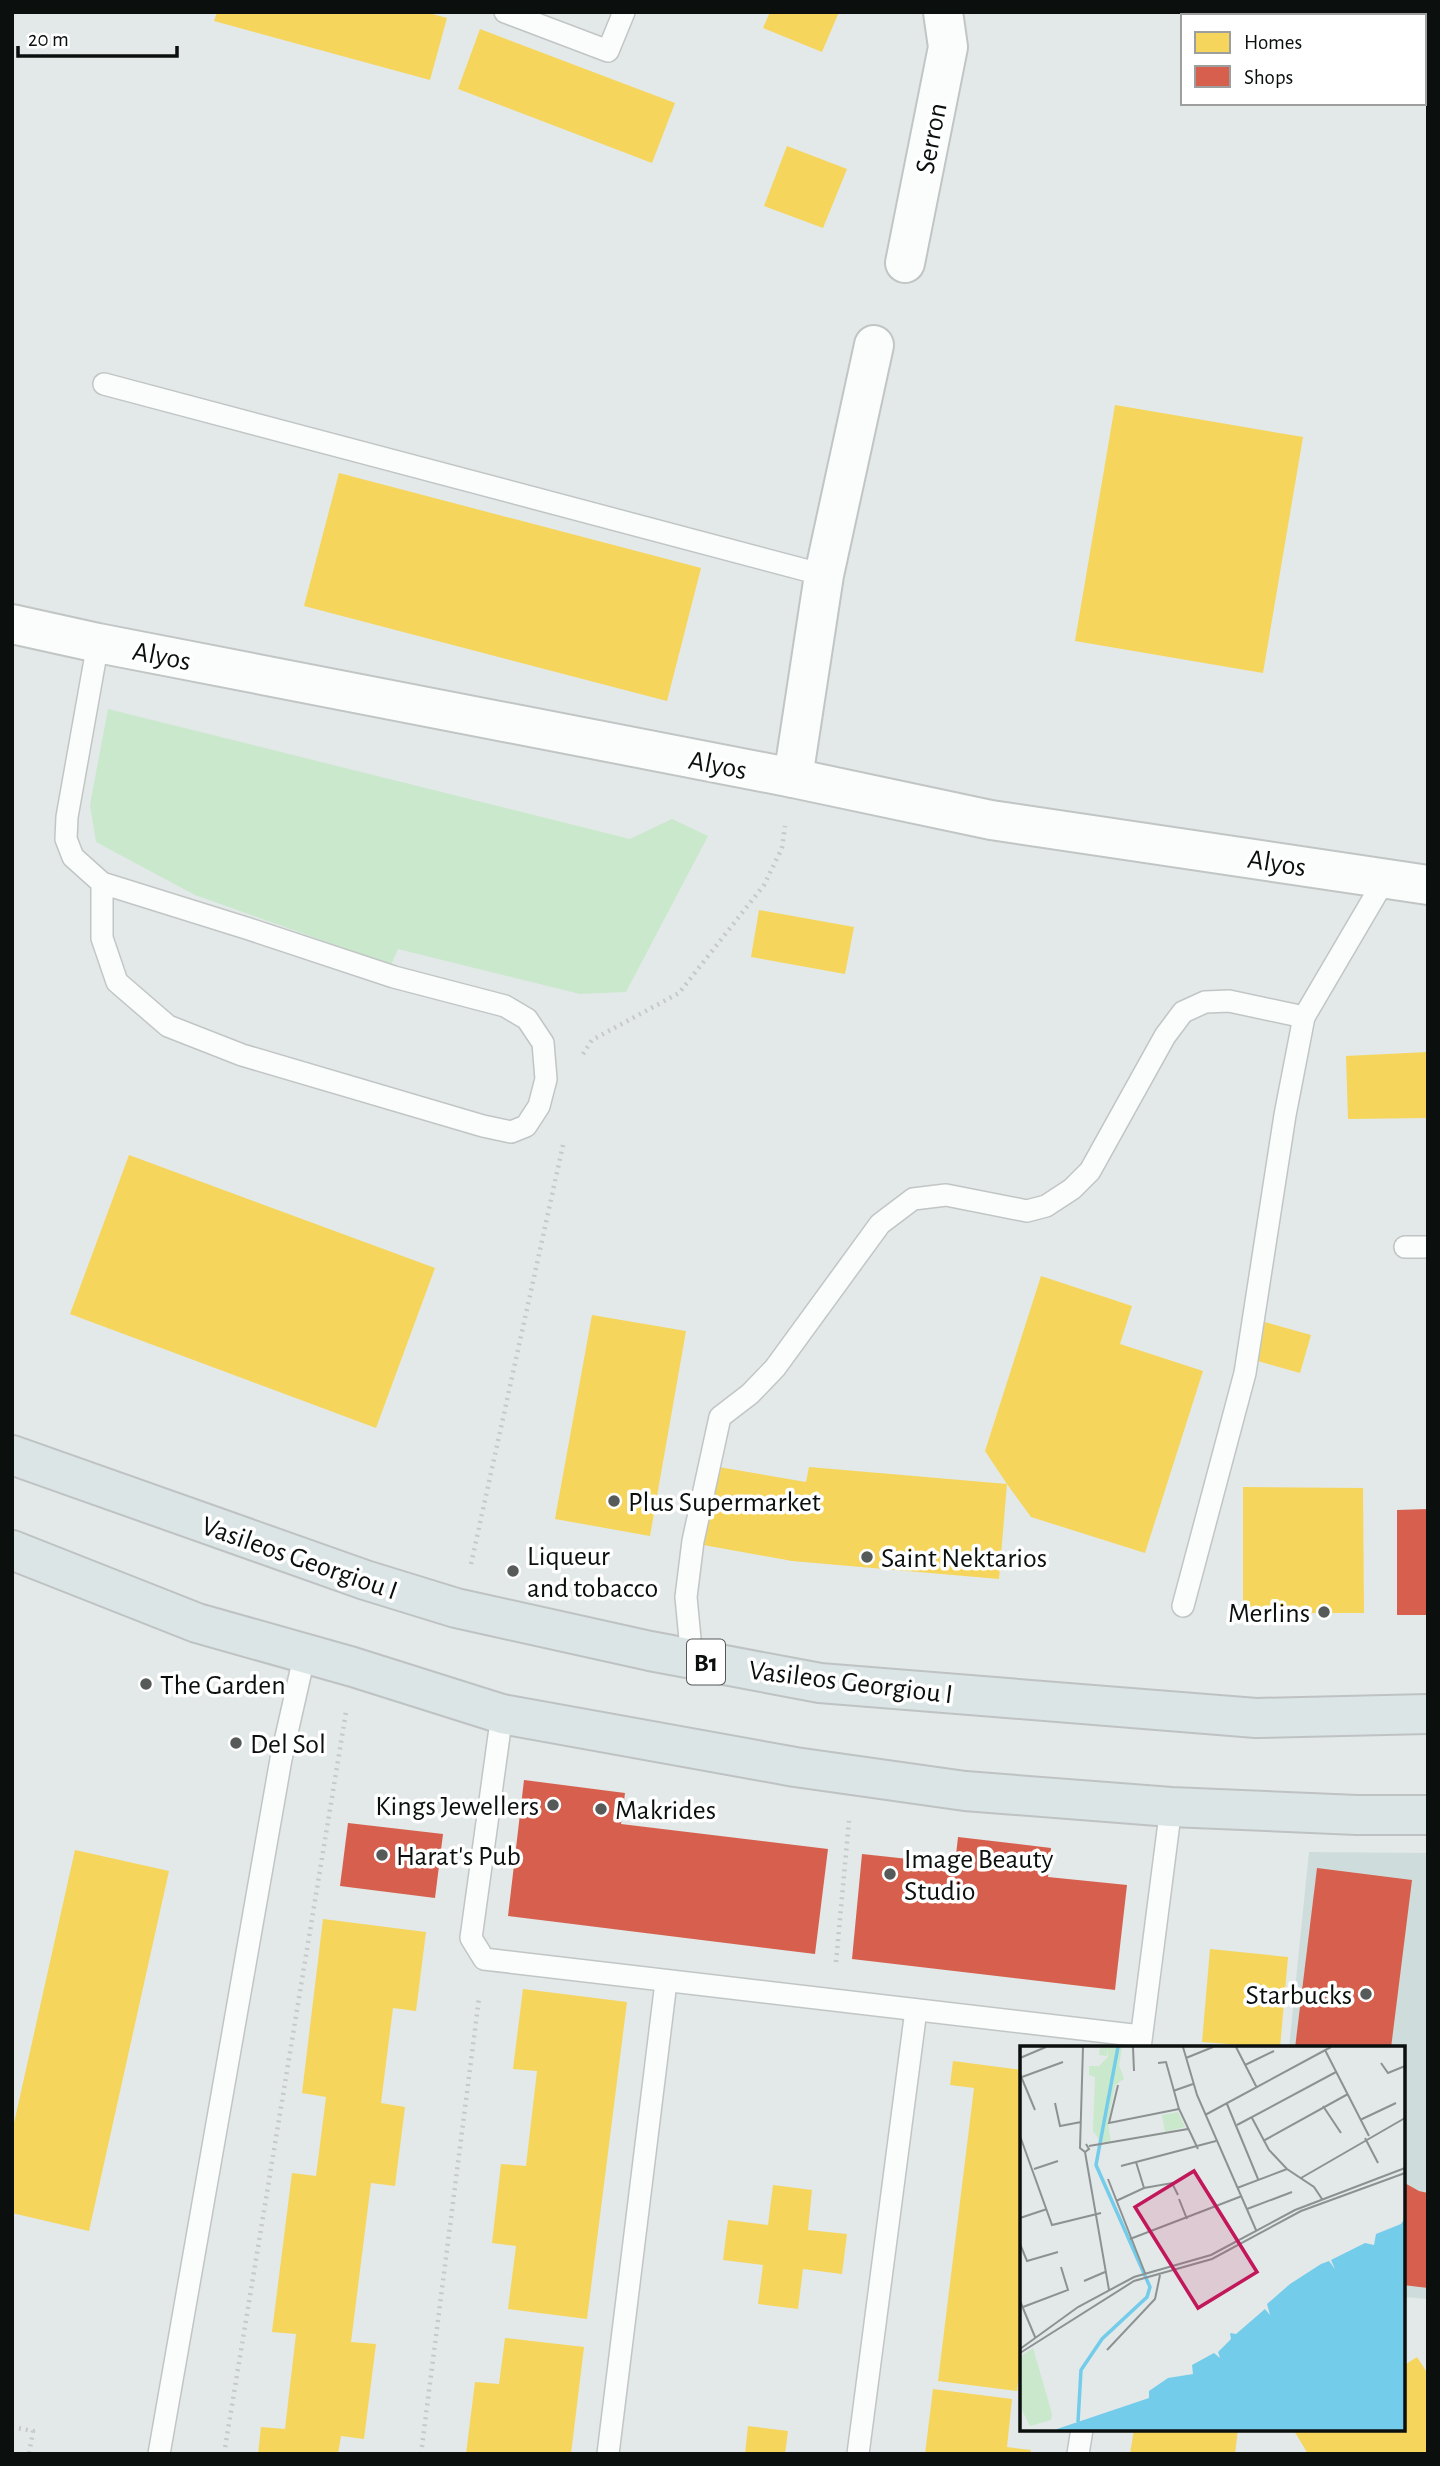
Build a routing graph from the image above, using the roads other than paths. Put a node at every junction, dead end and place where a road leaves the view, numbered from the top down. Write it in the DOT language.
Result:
graph roads {
  1 [pos="505,12"];
  2 [pos="624,12"];
  3 [pos="943,12"];
  4 [pos="905,262"];
  5 [pos="874,345"];
  6 [pos="104,384"];
  7 [pos="824,575"];
  8 [pos="12,624"];
  9 [pos="98,643"];
  10 [pos="793,778"];
  11 [pos="1385,879"];
  12 [pos="102,883"];
  13 [pos="1428,886"];
  14 [pos="1304,1017"];
  15 [pos="1405,1247"];
  16 [pos="1428,1247"];
  17 [pos="12,1455"];
  18 [pos="12,1550"];
  19 [pos="1183,1606"];
  20 [pos="305,1653"];
  21 [pos="692,1660"];
  22 [pos="502,1714"];
  23 [pos="1428,1714"];
  24 [pos="1171,1807"];
  25 [pos="1428,1815"];
  26 [pos="666,1982"];
  27 [pos="916,2010"];
  28 [pos="1141,2042"];
  29 [pos="1082,2431"];
  30 [pos="159,2454"];
  31 [pos="608,2454"];
  32 [pos="858,2454"];
  33 [pos="1078,2454"];
  1 -- 2 [label="lane"];
  3 -- 4 [label="street, Serron"];
  5 -- 7 [label="street"];
  6 -- 7 [label="lane"];
  7 -- 10 [label="street"];
  8 -- 9 [label="street, Alyos"];
  9 -- 10 [label="street, Alyos"];
  9 -- 12 [label="lane"];
  10 -- 11 [label="street, Alyos"];
  11 -- 13 [label="street, Alyos"];
  11 -- 14 [label="lane"];
  12 -- 12 [label="lane"];
  14 -- 19 [label="lane"];
  14 -- 21 [label="lane"];
  15 -- 16 [label="lane"];
  17 -- 21 [label="main road, Vasileos Georgiou I / B1"];
  18 -- 20 [label="main road"];
  20 -- 22 [label="main road"];
  20 -- 30 [label="lane"];
  21 -- 23 [label="main road, Vasileos Georgiou I / B1"];
  22 -- 24 [label="main road"];
  22 -- 26 [label="lane"];
  24 -- 25 [label="main road"];
  24 -- 28 [label="lane"];
  26 -- 27 [label="lane"];
  26 -- 31 [label="lane"];
  27 -- 28 [label="lane"];
  27 -- 32 [label="lane"];
  29 -- 33 [label="lane"];
}
